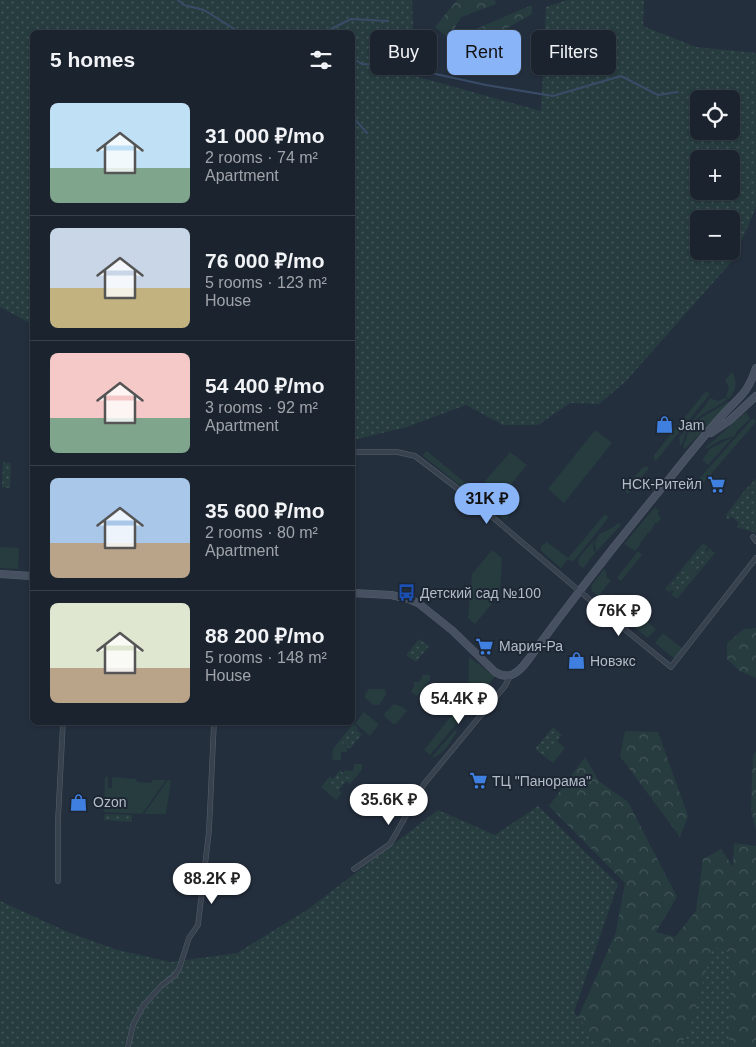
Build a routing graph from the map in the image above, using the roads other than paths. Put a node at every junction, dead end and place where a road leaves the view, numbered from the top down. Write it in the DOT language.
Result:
graph roads {
  1 [pos="756,368"];
  2 [pos="756,396"];
  3 [pos="706,435"];
  4 [pos="355,452"];
  5 [pos="756,558"];
  6 [pos="0,574"];
  7 [pos="30,576"];
  8 [pos="580,591"];
  9 [pos="355,593"];
  10 [pos="510,676"];
  11 [pos="63,725"];
  12 [pos="214,725"];
  13 [pos="354,869"];
  14 [pos="58,881"];
  15 [pos="128,1047"];
  1 -- 3 [label="street"];
  2 -- 3 [label="street"];
  3 -- 8 [label="street"];
  4 -- 8 [label="street"];
  5 -- 8 [label="street"];
  6 -- 7 [label="street"];
  8 -- 10 [label="street"];
  9 -- 10 [label="street"];
  10 -- 13 [label="street"];
  11 -- 14 [label="street"];
  12 -- 15 [label="street"];
}
